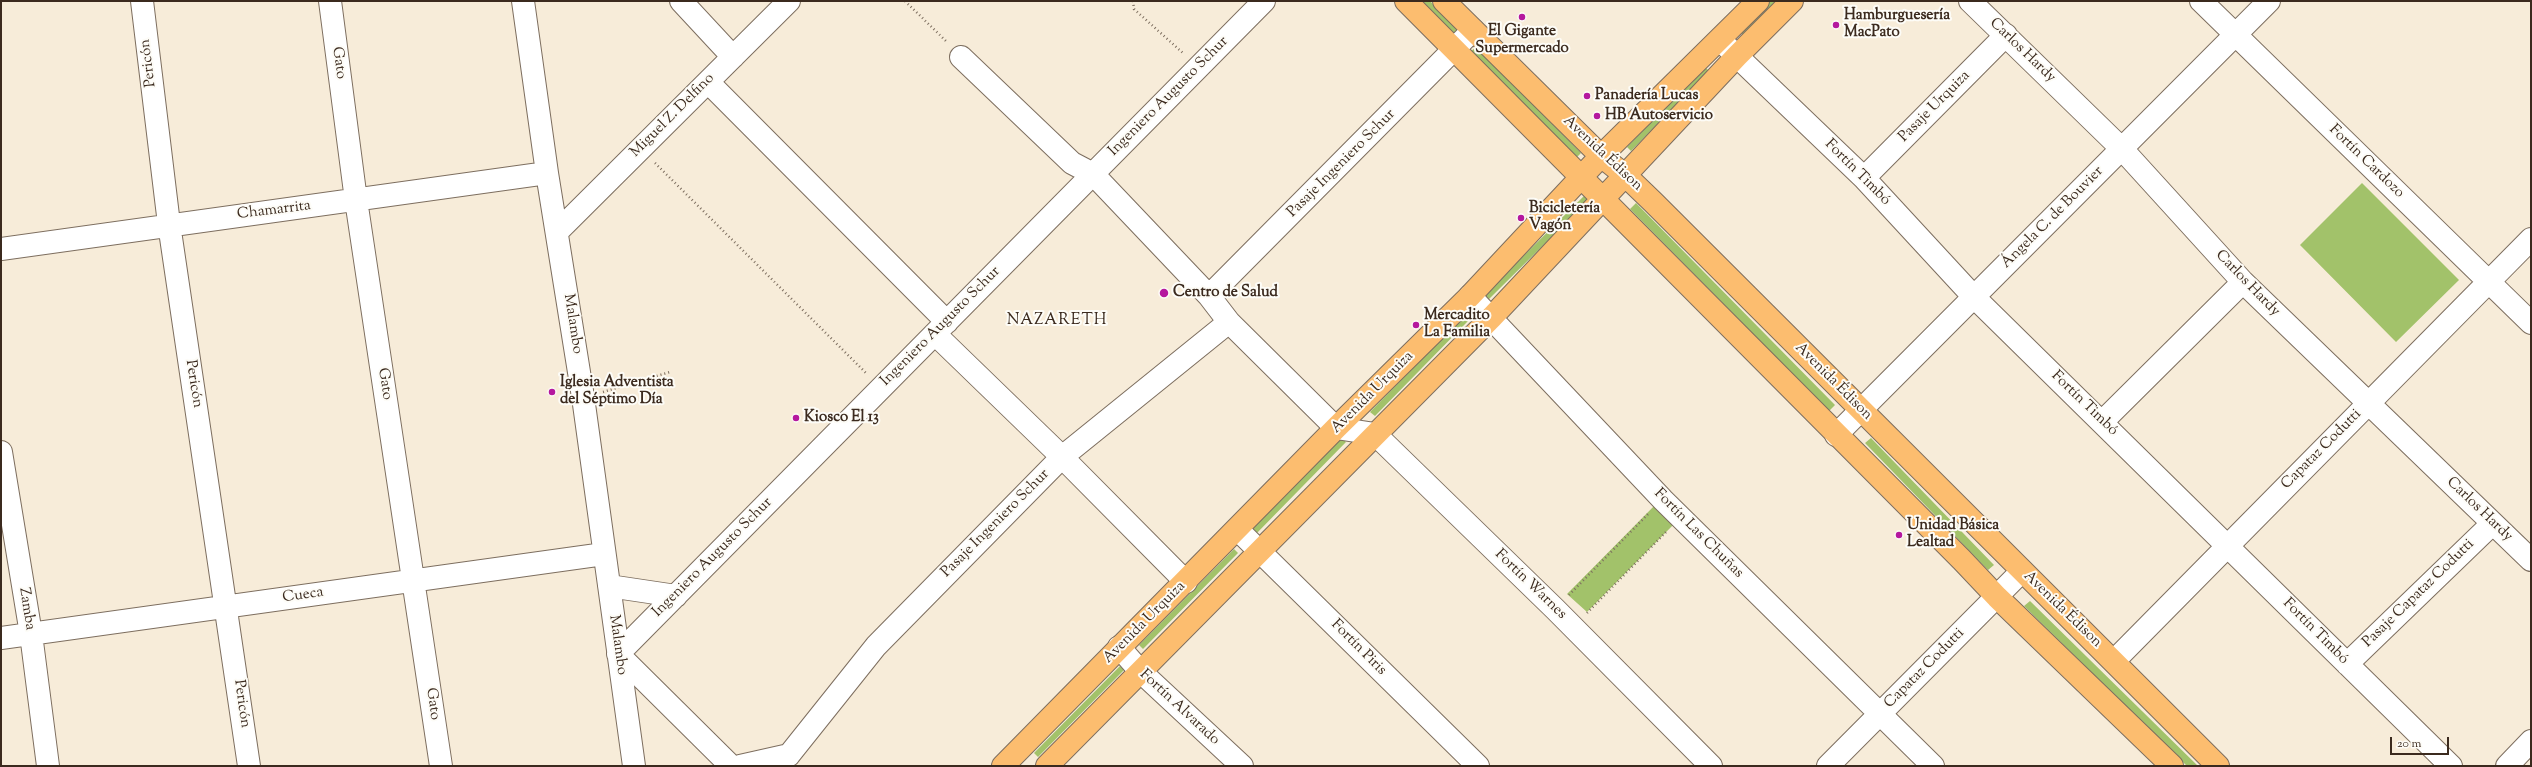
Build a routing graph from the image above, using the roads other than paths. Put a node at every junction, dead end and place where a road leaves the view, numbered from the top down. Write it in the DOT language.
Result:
graph roads {
  1 [pos="142,1"];
  2 [pos="330,1"];
  3 [pos="523,1"];
  4 [pos="681,1"];
  5 [pos="789,1"];
  6 [pos="1264,1"];
  7 [pos="1406,1"];
  8 [pos="1444,1"];
  9 [pos="1758,1"];
  10 [pos="1792,1"];
  11 [pos="1970,1"];
  12 [pos="2201,1"];
  13 [pos="2269,1"];
  14 [pos="1473,30"];
  15 [pos="2235,34"];
  16 [pos="2006,35"];
  17 [pos="1720,40"];
  18 [pos="1455,50"];
  19 [pos="733,56"];
  20 [pos="961,56"];
  21 [pos="1737,56"];
  22 [pos="708,82"];
  23 [pos="2122,149"];
  24 [pos="1601,156"];
  25 [pos="547,173"];
  26 [pos="1093,174"];
  27 [pos="1626,176"];
  28 [pos="1582,177"];
  29 [pos="1864,178"];
  30 [pos="356,200"];
  31 [pos="1604,200"];
  32 [pos="169,224"];
  33 [pos="558,231"];
  34 [pos="2531,239"];
  35 [pos="1,249"];
  36 [pos="2243,282"];
  37 [pos="2489,282"];
  38 [pos="1209,296"];
  39 [pos="1470,296"];
  40 [pos="1973,296"];
  41 [pos="1492,317"];
  42 [pos="1229,322"];
  43 [pos="2531,324"];
  44 [pos="941,328"];
  45 [pos="2369,404"];
  46 [pos="1861,411"];
  47 [pos="2102,422"];
  48 [pos="1336,428"];
  49 [pos="1375,434"];
  50 [pos="1836,436"];
  51 [pos="1,452"];
  52 [pos="1062,457"];
  53 [pos="2492,524"];
  54 [pos="1238,530"];
  55 [pos="2228,545"];
  56 [pos="1262,552"];
  57 [pos="604,554"];
  58 [pos="2531,560"];
  59 [pos="2022,571"];
  60 [pos="414,581"];
  61 [pos="1186,582"];
  62 [pos="609,586"];
  63 [pos="676,596"];
  64 [pos="1996,597"];
  65 [pos="227,607"];
  66 [pos="31,634"];
  67 [pos="1,638"];
  68 [pos="1119,647"];
  69 [pos="618,654"];
  70 [pos="2114,661"];
  71 [pos="2347,664"];
  72 [pos="1141,672"];
  73 [pos="1880,713"];
  74 [pos="2531,741"];
  75 [pos="795,760"];
  76 [pos="1014,763"];
  77 [pos="1473,764"];
  78 [pos="48,766"];
  79 [pos="250,766"];
  80 [pos="440,766"];
  81 [pos="634,766"];
  82 [pos="730,766"];
  83 [pos="740,766"];
  84 [pos="1047,766"];
  85 [pos="1242,766"];
  86 [pos="1711,766"];
  87 [pos="1828,766"];
  88 [pos="1933,766"];
  89 [pos="2172,766"];
  90 [pos="2218,766"];
  91 [pos="2451,766"];
  92 [pos="2507,766"];
  1 -- 32 [label="street, Pericón"];
  2 -- 30 [label="street, Gato"];
  3 -- 25 [label="street, Malambo"];
  4 -- 19 [label="street"];
  5 -- 19 [label="street, Miguel Z. Delfino"];
  6 -- 26 [label="street, Ingeniero Augusto Schur"];
  7 -- 18 [label="main road, Avenida Édison"];
  8 -- 14 [label="main road, Avenida Édison"];
  9 -- 17 [label="main road, Avenida Urquiza"];
  10 -- 21 [label="main road, Avenida Urquiza"];
  11 -- 16 [label="street, Carlos Hardy"];
  12 -- 15 [label="street, Fortín Cardozo"];
  13 -- 15 [label="street, Ángela C. de Bouvier"];
  14 -- 18 [label="street, Pasaje Ingeniero Schur"];
  14 -- 24 [label="main road, Avenida Édison"];
  15 -- 23 [label="street, Ángela C. de Bouvier"];
  15 -- 37 [label="street, Fortín Cardozo"];
  16 -- 23 [label="street, Carlos Hardy"];
  16 -- 29 [label="street, Pasaje Urquiza"];
  17 -- 21 [label="street, Fortín Timbó"];
  17 -- 24 [label="main road, Avenida Urquiza"];
  18 -- 28 [label="main road, Avenida Édison"];
  18 -- 38 [label="street, Pasaje Ingeniero Schur"];
  19 -- 22 [label="street, Miguel Z. Delfino"];
  20 -- 26 [label="street"];
  21 -- 27 [label="main road, Avenida Urquiza"];
  21 -- 29 [label="street, Fortín Timbó"];
  22 -- 33 [label="street, Miguel Z. Delfino"];
  22 -- 44 [label="street"];
  23 -- 36 [label="street, Carlos Hardy"];
  23 -- 40 [label="street, Ángela C. de Bouvier"];
  24 -- 27 [label="main road, Avenida Édison"];
  24 -- 28 [label="main road, Avenida Urquiza"];
  25 -- 30 [label="street, Chamarrita"];
  25 -- 33 [label="street, Malambo"];
  26 -- 38 [label="street"];
  26 -- 44 [label="street, Ingeniero Augusto Schur"];
  27 -- 31 [label="main road, Avenida Urquiza"];
  27 -- 46 [label="main road, Avenida Édison"];
  28 -- 31 [label="main road, Avenida Édison"];
  28 -- 39 [label="main road, Avenida Urquiza"];
  29 -- 40 [label="street, Fortín Timbó"];
  30 -- 32 [label="street, Chamarrita"];
  30 -- 60 [label="street, Gato"];
  31 -- 41 [label="main road, Avenida Urquiza"];
  31 -- 50 [label="main road, Avenida Édison"];
  32 -- 35 [label="street, Chamarrita"];
  32 -- 65 [label="street, Pericón"];
  33 -- 57 [label="street, Malambo"];
  34 -- 37 [label="street, Capataz Codutti"];
  36 -- 45 [label="street, Carlos Hardy"];
  36 -- 47 [label="street"];
  37 -- 43 [label="street, Fortín Cardozo"];
  37 -- 45 [label="street, Capataz Codutti"];
  38 -- 42 [label="street"];
  39 -- 41 [label="street, Fortín Las Chuñas"];
  39 -- 48 [label="main road, Avenida Urquiza"];
  40 -- 46 [label="street, Ángela C. de Bouvier"];
  40 -- 47 [label="street, Fortín Timbó"];
  41 -- 49 [label="main road, Avenida Urquiza"];
  41 -- 73 [label="street, Fortín Las Chuñas"];
  42 -- 48 [label="street"];
  42 -- 52 [label="street, Pasaje Ingeniero Schur"];
  44 -- 52 [label="street"];
  44 -- 63 [label="street, Ingeniero Augusto Schur"];
  45 -- 53 [label="street, Carlos Hardy"];
  45 -- 55 [label="street, Capataz Codutti"];
  46 -- 50 [label="street, Ángela C. de Bouvier"];
  46 -- 59 [label="main road, Avenida Édison"];
  47 -- 55 [label="street, Fortín Timbó"];
  48 -- 49 [label="street"];
  48 -- 54 [label="main road, Avenida Urquiza"];
  49 -- 56 [label="main road, Avenida Urquiza"];
  49 -- 86 [label="street, Fortín Warnes"];
  50 -- 64 [label="main road, Avenida Édison"];
  51 -- 66 [label="street, Zamba"];
  52 -- 61 [label="street"];
  52 -- 75 [label="street, Pasaje Ingeniero Schur"];
  53 -- 58 [label="street, Carlos Hardy"];
  53 -- 71 [label="street, Pasaje Capataz Codutti"];
  54 -- 56 [label="street, Fortín Piris"];
  54 -- 61 [label="main road, Avenida Urquiza"];
  55 -- 70 [label="street, Capataz Codutti"];
  55 -- 71 [label="street, Fortín Timbó"];
  56 -- 72 [label="main road, Avenida Urquiza"];
  56 -- 77 [label="street, Fortín Piris"];
  57 -- 60 [label="street, Cueca"];
  57 -- 62 [label="street, Malambo"];
  59 -- 64 [label="street, Capataz Codutti"];
  59 -- 70 [label="main road, Avenida Édison"];
  60 -- 65 [label="street, Cueca"];
  60 -- 80 [label="street, Gato"];
  61 -- 68 [label="main road, Avenida Urquiza"];
  62 -- 63 [label="street"];
  62 -- 69 [label="street, Malambo"];
  63 -- 69 [label="street, Ingeniero Augusto Schur"];
  64 -- 73 [label="street, Capataz Codutti"];
  64 -- 89 [label="main road, Avenida Édison"];
  65 -- 66 [label="street, Cueca"];
  65 -- 79 [label="street, Pericón"];
  66 -- 67 [label="street, Cueca"];
  66 -- 78 [label="street, Zamba"];
  68 -- 72 [label="street, Fortín Alvarado"];
  68 -- 76 [label="main road, Avenida Urquiza"];
  69 -- 81 [label="street, Malambo"];
  69 -- 82 [label="street"];
  70 -- 90 [label="main road, Avenida Édison"];
  71 -- 91 [label="street, Fortín Timbó"];
  72 -- 84 [label="main road, Avenida Urquiza"];
  72 -- 85 [label="street, Fortín Alvarado"];
  73 -- 87 [label="street, Capataz Codutti"];
  73 -- 88 [label="street, Fortín Las Chuñas"];
  74 -- 92 [label="street"];
  75 -- 83 [label="street"];
}
